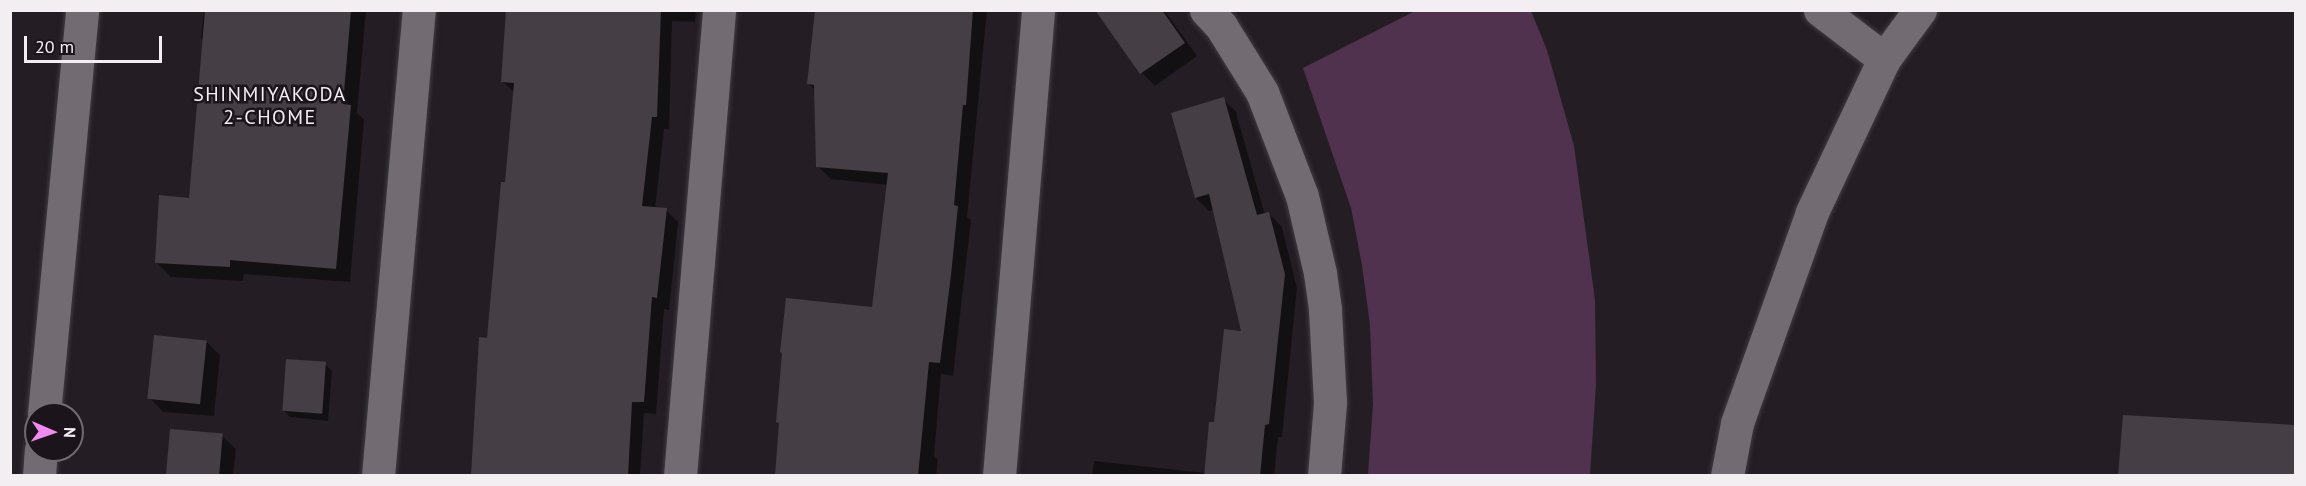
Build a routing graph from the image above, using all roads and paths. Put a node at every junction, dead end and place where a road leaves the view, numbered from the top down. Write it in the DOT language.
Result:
graph roads {
  1 [pos="82,10"];
  2 [pos="419,10"];
  3 [pos="719,10"];
  4 [pos="1038,10"];
  5 [pos="1206,10"];
  6 [pos="1820,10"];
  7 [pos="1920,10"];
  8 [pos="1884,60"];
  9 [pos="45,402"];
  10 [pos="378,476"];
  11 [pos="680,476"];
  12 [pos="999,476"];
  13 [pos="1324,476"];
  14 [pos="1727,476"];
  1 -- 9 [label="street"];
  2 -- 10 [label="street"];
  3 -- 11 [label="street"];
  4 -- 12 [label="street"];
  5 -- 13 [label="street"];
  6 -- 8 [label="street"];
  7 -- 8 [label="street"];
  8 -- 14 [label="street"];
}
